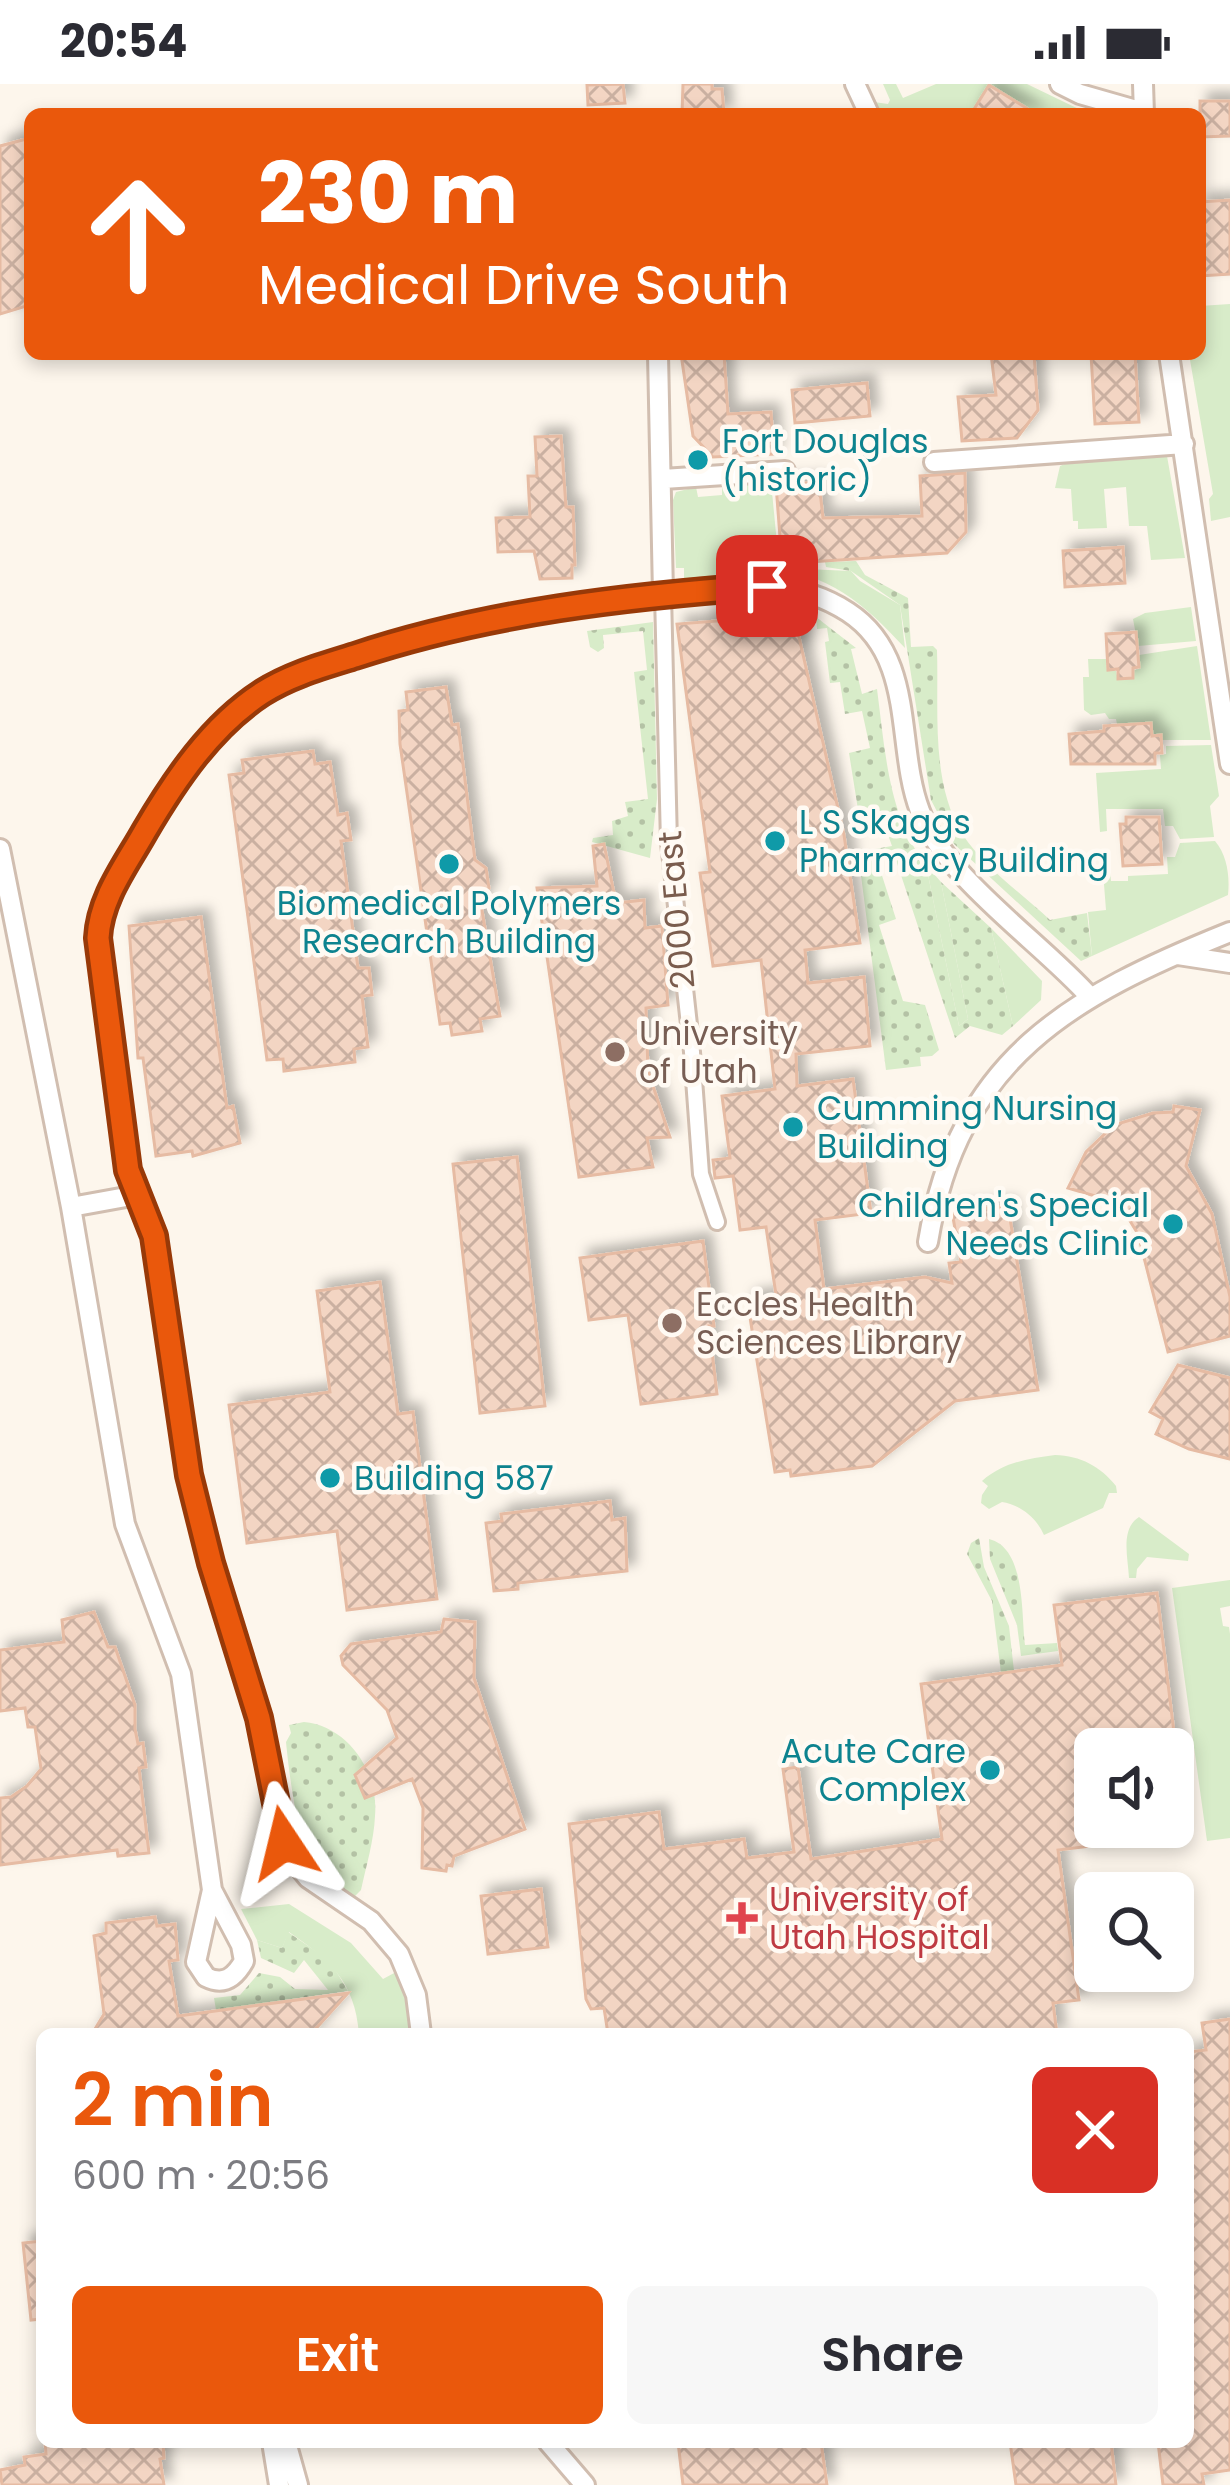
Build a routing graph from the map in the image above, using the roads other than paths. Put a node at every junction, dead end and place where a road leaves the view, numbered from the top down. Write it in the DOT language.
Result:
graph roads {
  1 [pos="1060,84"];
  2 [pos="1130,108"];
  3 [pos="658,360"];
  4 [pos="1170,360"];
  5 [pos="1184,444"];
  6 [pos="934,462"];
  7 [pos="785,471"];
  8 [pos="663,479"];
  9 [pos="663,594"];
  10 [pos="1230,764"];
  11 [pos="0,848"];
  12 [pos="1230,932"];
  13 [pos="1173,954"];
  14 [pos="1230,963"];
  15 [pos="1090,997"];
  16 [pos="137,1195"];
  17 [pos="70,1207"];
  18 [pos="717,1222"];
  19 [pos="928,1242"];
  20 [pos="212,1889"];
  21 [pos="420,2028"];
  22 [pos="273,2448"];
  23 [pos="288,2448"];
  24 [pos="553,2448"];
  25 [pos="279,2485"];
  26 [pos="298,2485"];
  27 [pos="585,2485"];
  1 -- 2 [label="street"];
  3 -- 8 [label="street"];
  4 -- 5 [label="street"];
  5 -- 6 [label="street"];
  5 -- 10 [label="street"];
  7 -- 8 [label="street"];
  8 -- 9 [label="street"];
  9 -- 15 [label="street"];
  9 -- 16 [label="street"];
  9 -- 18 [label="street, 2000 East"];
  11 -- 17 [label="street"];
  12 -- 13 [label="street"];
  13 -- 14 [label="street"];
  13 -- 15 [label="street"];
  15 -- 19 [label="street"];
  16 -- 17 [label="street"];
  16 -- 21 [label="street"];
  17 -- 20 [label="street"];
  22 -- 25 [label="street"];
  23 -- 26 [label="street"];
  24 -- 27 [label="street"];
}
